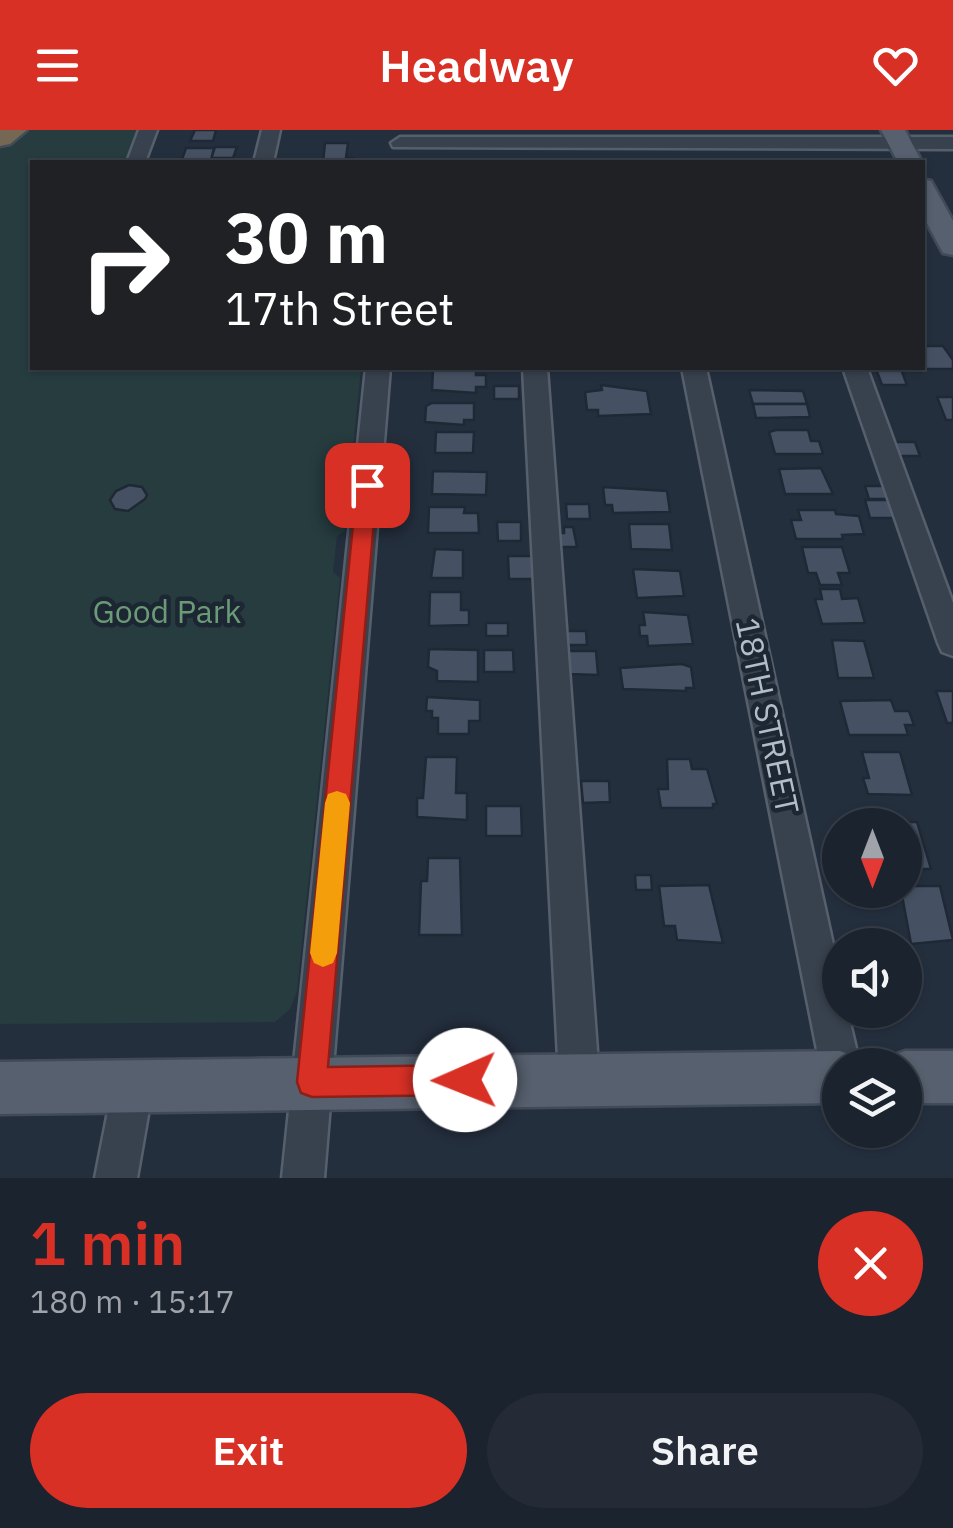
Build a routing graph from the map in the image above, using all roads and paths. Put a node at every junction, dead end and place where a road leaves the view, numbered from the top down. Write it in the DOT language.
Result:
graph roads {
  1 [pos="13,130"];
  2 [pos="148,130"];
  3 [pos="271,130"];
  4 [pos="0,138"];
  5 [pos="953,143"];
  6 [pos="400,145"];
  7 [pos="522,145"];
  8 [pos="647,145"];
  9 [pos="785,145"];
  10 [pos="901,145"];
  11 [pos="137,160"];
  12 [pos="264,160"];
  13 [pos="925,193"];
  14 [pos="953,247"];
  15 [pos="378,370"];
  16 [pos="535,370"];
  17 [pos="694,370"];
  18 [pos="856,370"];
  19 [pos="953,643"];
  20 [pos="836,1048"];
  21 [pos="822,1077"];
  22 [pos="922,1077"];
  23 [pos="953,1077"];
  24 [pos="579,1078"];
  25 [pos="312,1082"];
  26 [pos="133,1086"];
  27 [pos="0,1088"];
  28 [pos="116,1178"];
  29 [pos="302,1178"];
  1 -- 4 [label="highway"];
  2 -- 11 [label="street"];
  3 -- 12 [label="street"];
  5 -- 10 [label="street"];
  6 -- 7 [label="street"];
  7 -- 8 [label="street"];
  8 -- 9 [label="street"];
  9 -- 10 [label="street"];
  13 -- 14 [label="main road"];
  15 -- 25 [label="street"];
  16 -- 24 [label="street"];
  17 -- 20 [label="street, 18TH STREET"];
  18 -- 19 [label="street"];
  21 -- 24 [label="main road"];
  22 -- 23 [label="main road"];
  24 -- 25 [label="main road"];
  25 -- 26 [label="main road"];
  25 -- 29 [label="street"];
  26 -- 27 [label="main road"];
  26 -- 28 [label="street"];
}
